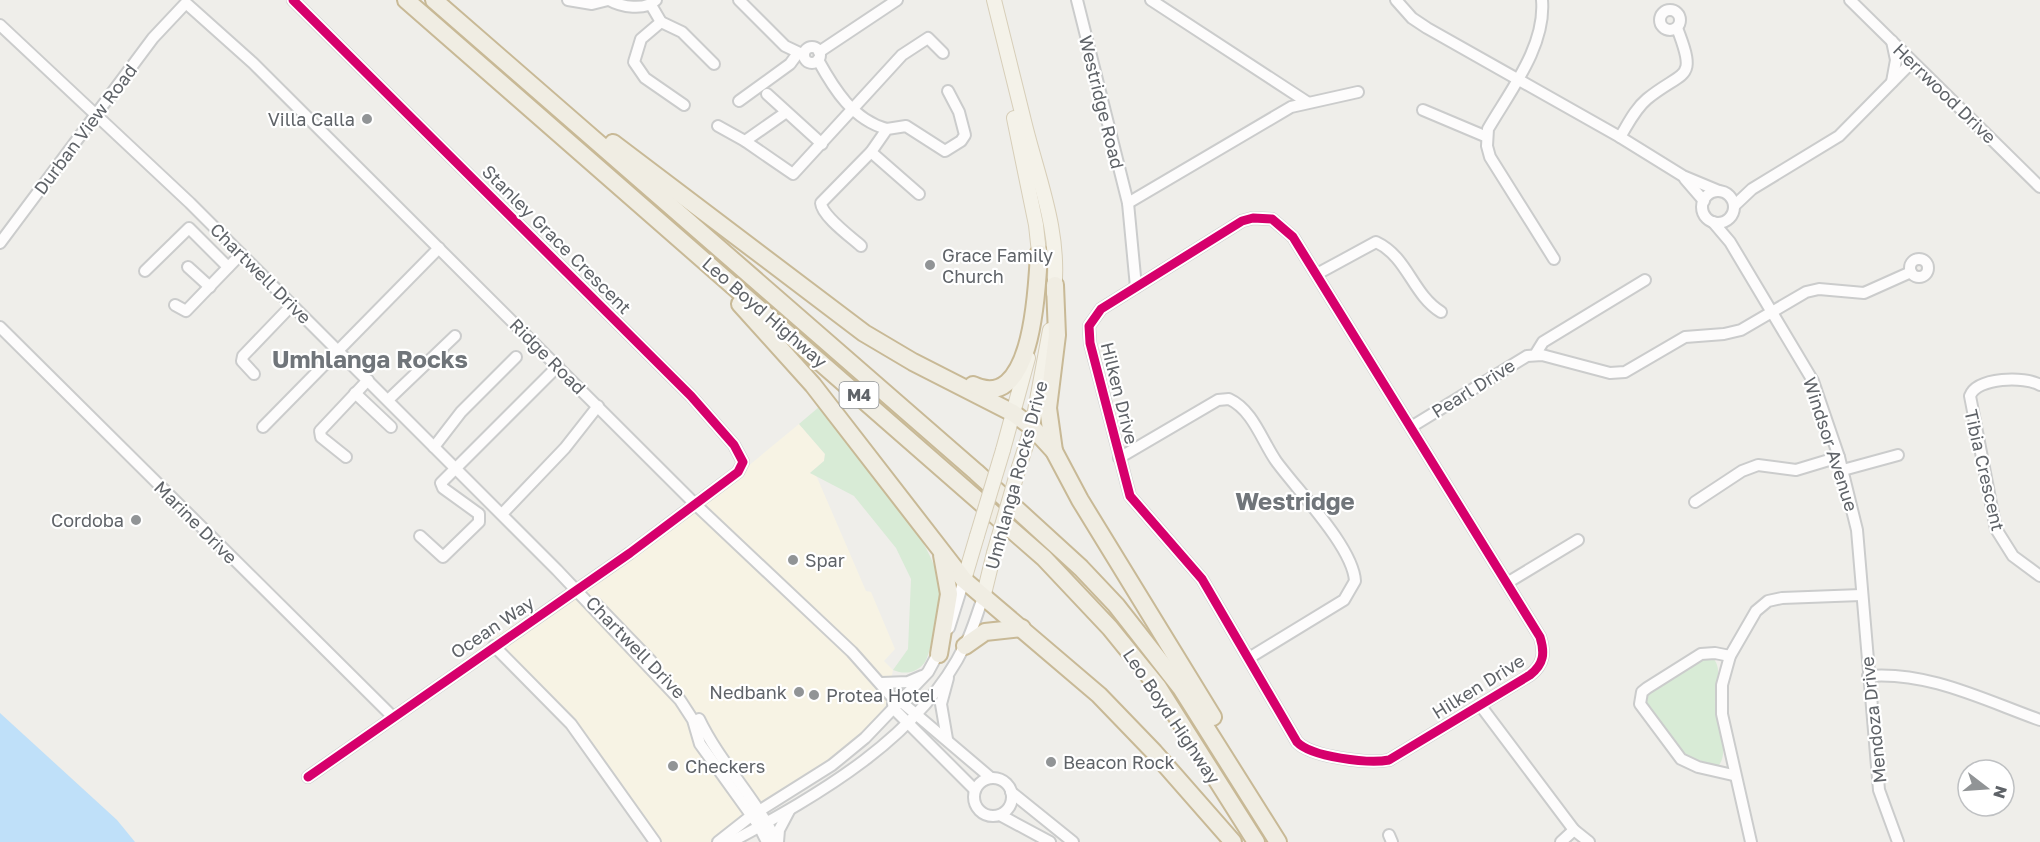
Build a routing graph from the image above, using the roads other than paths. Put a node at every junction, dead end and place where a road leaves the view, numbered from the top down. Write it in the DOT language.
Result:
graph roads {
  1 [pos="293,0"];
  2 [pos="406,0"];
  3 [pos="434,0"];
  4 [pos="568,0"];
  5 [pos="608,0"];
  6 [pos="739,0"];
  7 [pos="897,0"];
  8 [pos="984,0"];
  9 [pos="994,0"];
  10 [pos="1077,0"];
  11 [pos="1150,0"];
  12 [pos="1396,0"];
  13 [pos="1542,0"];
  14 [pos="1850,0"];
  15 [pos="187,1"];
  16 [pos="654,2"];
  17 [pos="1670,5"];
  18 [pos="661,22"];
  19 [pos="0,26"];
  20 [pos="1677,28"];
  21 [pos="1892,41"];
  22 [pos="943,52"];
  23 [pos="801,54"];
  24 [pos="819,56"];
  25 [pos="504,61"];
  26 [pos="1912,62"];
  27 [pos="714,64"];
  28 [pos="1516,79"];
  29 [pos="1892,82"];
  30 [pos="948,91"];
  31 [pos="1358,92"];
  32 [pos="767,93"];
  33 [pos="739,102"];
  34 [pos="1307,102"];
  35 [pos="684,105"];
  36 [pos="853,109"];
  37 [pos="1423,110"];
  38 [pos="785,113"];
  39 [pos="97,114"];
  40 [pos="718,126"];
  41 [pos="887,129"];
  42 [pos="1620,137"];
  43 [pos="1487,138"];
  44 [pos="564,139"];
  45 [pos="745,141"];
  46 [pos="822,144"];
  47 [pos="871,152"];
  48 [pos="1683,176"];
  49 [pos="2040,187"];
  50 [pos="1752,189"];
  51 [pos="1723,192"];
  52 [pos="919,194"];
  53 [pos="1704,201"];
  54 [pos="1128,203"];
  55 [pos="1734,206"];
  56 [pos="1728,220"];
  57 [pos="1713,222"];
  58 [pos="1730,242"];
  59 [pos="0,243"];
  60 [pos="861,246"];
  61 [pos="439,248"];
  62 [pos="1040,253"];
  63 [pos="241,254"];
  64 [pos="1554,259"];
  65 [pos="188,267"];
  66 [pos="228,267"];
  67 [pos="145,271"];
  68 [pos="1911,272"];
  69 [pos="1317,274"];
  70 [pos="1645,280"];
  71 [pos="1055,285"];
  72 [pos="210,287"];
  73 [pos="1136,287"];
  74 [pos="175,305"];
  75 [pos="292,305"];
  76 [pos="1441,312"];
  77 [pos="1773,312"];
  78 [pos="0,327"];
  79 [pos="864,333"];
  80 [pos="455,336"];
  81 [pos="340,351"];
  82 [pos="1535,355"];
  83 [pos="516,357"];
  84 [pos="558,366"];
  85 [pos="254,374"];
  86 [pos="368,380"];
  87 [pos="2040,385"];
  88 [pos="355,393"];
  89 [pos="388,400"];
  90 [pos="598,406"];
  91 [pos="1013,413"];
  92 [pos="262,427"];
  93 [pos="391,427"];
  94 [pos="1032,427"];
  95 [pos="1411,427"];
  96 [pos="434,447"];
  97 [pos="1054,452"];
  98 [pos="1898,455"];
  99 [pos="346,457"];
  100 [pos="1839,457"];
  101 [pos="1119,458"];
  102 [pos="455,467"];
  103 [pos="1843,470"];
  104 [pos="1695,502"];
  105 [pos="694,504"];
  106 [pos="502,514"];
  107 [pos="420,536"];
  108 [pos="1578,540"];
  109 [pos="941,551"];
  110 [pos="2040,576"];
  111 [pos="964,580"];
  112 [pos="1507,583"];
  113 [pos="578,590"];
  114 [pos="1861,595"];
  115 [pos="983,598"];
  116 [pos="1022,628"];
  117 [pos="494,646"];
  118 [pos="965,646"];
  119 [pos="939,654"];
  120 [pos="1730,656"];
  121 [pos="1249,658"];
  122 [pos="953,664"];
  123 [pos="928,672"];
  124 [pos="1868,676"];
  125 [pos="882,683"];
  126 [pos="891,696"];
  127 [pos="903,701"];
  128 [pos="1480,705"];
  129 [pos="895,710"];
  130 [pos="916,713"];
  131 [pos="393,717"];
  132 [pos="2040,720"];
  133 [pos="908,722"];
  134 [pos="948,742"];
  135 [pos="1733,775"];
  136 [pos="308,777"];
  137 [pos="991,778"];
  138 [pos="975,790"];
  139 [pos="1011,792"];
  140 [pos="791,808"];
  141 [pos="755,814"];
  142 [pos="1000,815"];
  143 [pos="764,825"];
  144 [pos="1574,830"];
  145 [pos="655,842"];
  146 [pos="718,842"];
  147 [pos="731,842"];
  148 [pos="767,842"];
  149 [pos="778,842"];
  150 [pos="1050,842"];
  151 [pos="1073,842"];
  152 [pos="1233,842"];
  153 [pos="1256,842"];
  154 [pos="1278,842"];
  155 [pos="1286,842"];
  156 [pos="1561,842"];
  157 [pos="1588,842"];
  158 [pos="1751,842"];
  159 [pos="1898,842"];
  1 -- 105 [label="street, Stanley Grace Crescent"];
  2 -- 44 [label="highway, Leo Boyd Highway / M4"];
  3 -- 25 [label="highway, Leo Boyd Highway / M4"];
  4 -- 5 [label="street"];
  5 -- 16 [label="street"];
  6 -- 23 [label="street"];
  7 -- 24 [label="street"];
  8 -- 62 [label="main road, Umhlanga Rocks Drive"];
  9 -- 71 [label="main road, Umhlanga Rocks Drive"];
  10 -- 54 [label="street, Westridge Road"];
  11 -- 34 [label="street"];
  12 -- 28 [label="street"];
  13 -- 28 [label="street"];
  14 -- 21 [label="street, Herrwood Drive"];
  15 -- 39 [label="street, Durban View Road"];
  15 -- 61 [label="street, Ridge Road"];
  16 -- 18 [label="street"];
  17 -- 20 [label="street"];
  17 -- 20 [label="street"];
  18 -- 27 [label="street"];
  18 -- 35 [label="street"];
  19 -- 39 [label="street, Chartwell Drive"];
  20 -- 42 [label="street"];
  21 -- 26 [label="street, Herrwood Drive"];
  21 -- 29 [label="street"];
  22 -- 36 [label="street"];
  23 -- 24 [label="street"];
  23 -- 33 [label="street"];
  24 -- 36 [label="street"];
  25 -- 79 [label="highway"];
  25 -- 154 [label="highway, Leo Boyd Highway / M4"];
  26 -- 29 [label="street"];
  26 -- 49 [label="street, Herrwood Drive"];
  28 -- 42 [label="street"];
  28 -- 43 [label="street"];
  29 -- 50 [label="street"];
  30 -- 41 [label="street"];
  31 -- 34 [label="street"];
  32 -- 38 [label="street"];
  34 -- 54 [label="street"];
  36 -- 41 [label="street"];
  36 -- 46 [label="street"];
  37 -- 43 [label="street"];
  38 -- 45 [label="street"];
  38 -- 46 [label="street"];
  39 -- 59 [label="street, Durban View Road"];
  39 -- 63 [label="street, Chartwell Drive"];
  40 -- 45 [label="street"];
  41 -- 47 [label="street"];
  42 -- 48 [label="street"];
  43 -- 64 [label="street"];
  44 -- 109 [label="highway"];
  44 -- 153 [label="highway, Leo Boyd Highway / M4"];
  45 -- 46 [label="street"];
  47 -- 52 [label="street"];
  47 -- 60 [label="street"];
  48 -- 51 [label="street"];
  48 -- 53 [label="street"];
  50 -- 51 [label="street"];
  50 -- 55 [label="street"];
  51 -- 53 [label="street"];
  51 -- 55 [label="street"];
  53 -- 57 [label="street"];
  54 -- 73 [label="street, Westridge Road"];
  55 -- 56 [label="street"];
  56 -- 57 [label="street"];
  56 -- 58 [label="street, Windsor Avenue"];
  57 -- 58 [label="street, Windsor Avenue"];
  58 -- 77 [label="street, Windsor Avenue"];
  61 -- 81 [label="street"];
  61 -- 84 [label="street, Ridge Road"];
  62 -- 79 [label="highway"];
  62 -- 91 [label="main road, Umhlanga Rocks Drive"];
  63 -- 66 [label="street"];
  63 -- 75 [label="street, Chartwell Drive"];
  65 -- 72 [label="street"];
  66 -- 67 [label="street"];
  66 -- 72 [label="street"];
  68 -- 77 [label="street, Pearl Drive"];
  69 -- 73 [label="street, Hilken Drive"];
  69 -- 76 [label="street"];
  69 -- 95 [label="street, Hilken Drive"];
  70 -- 82 [label="street"];
  71 -- 94 [label="main road, Umhlanga Rocks Drive"];
  71 -- 97 [label="highway"];
  72 -- 74 [label="street"];
  73 -- 101 [label="street, Hilken Drive"];
  75 -- 81 [label="street, Chartwell Drive"];
  75 -- 85 [label="street"];
  77 -- 82 [label="street, Pearl Drive"];
  77 -- 100 [label="street, Windsor Avenue"];
  78 -- 131 [label="street, Marine Drive"];
  79 -- 91 [label="highway"];
  80 -- 89 [label="street"];
  81 -- 86 [label="street, Chartwell Drive"];
  81 -- 92 [label="street"];
  82 -- 95 [label="street, Pearl Drive"];
  83 -- 96 [label="street"];
  84 -- 90 [label="street, Ridge Road"];
  84 -- 102 [label="street"];
  86 -- 88 [label="street"];
  86 -- 89 [label="street, Chartwell Drive"];
  87 -- 110 [label="street, Tibia Crescent"];
  88 -- 93 [label="street"];
  88 -- 99 [label="street"];
  89 -- 96 [label="street, Chartwell Drive"];
  90 -- 105 [label="street, Ridge Road"];
  90 -- 106 [label="street"];
  91 -- 94 [label="highway"];
  91 -- 111 [label="main road, Umhlanga Rocks Drive, bridge"];
  94 -- 97 [label="highway"];
  94 -- 115 [label="main road, Umhlanga Rocks Drive, bridge"];
  95 -- 112 [label="street, Hilken Drive"];
  96 -- 102 [label="street, Chartwell Drive"];
  97 -- 155 [label="highway"];
  98 -- 103 [label="street"];
  100 -- 103 [label="street, Windsor Avenue"];
  100 -- 104 [label="street"];
  101 -- 121 [label="street, Hilken Drive"];
  101 -- 121 [label="street"];
  102 -- 106 [label="street, Chartwell Drive"];
  102 -- 107 [label="street"];
  103 -- 114 [label="street, Windsor Avenue"];
  105 -- 113 [label="street, Ocean Way"];
  105 -- 125 [label="street, Ridge Road"];
  106 -- 113 [label="street, Chartwell Drive"];
  108 -- 112 [label="street"];
  109 -- 111 [label="highway"];
  109 -- 119 [label="highway"];
  111 -- 115 [label="highway"];
  111 -- 119 [label="street"];
  112 -- 128 [label="street, Hilken Drive"];
  113 -- 117 [label="street, Ocean Way"];
  113 -- 141 [label="street, Chartwell Drive"];
  114 -- 120 [label="street"];
  114 -- 124 [label="street, Mendoza Drive"];
  115 -- 116 [label="highway"];
  115 -- 118 [label="street"];
  116 -- 118 [label="highway"];
  116 -- 152 [label="highway"];
  117 -- 131 [label="street, Ocean Way"];
  117 -- 145 [label="street"];
  118 -- 122 [label="street"];
  119 -- 123 [label="street"];
  120 -- 135 [label="street"];
  120 -- 135 [label="street"];
  121 -- 128 [label="street, Hilken Drive"];
  122 -- 130 [label="street"];
  122 -- 134 [label="street"];
  123 -- 125 [label="street"];
  123 -- 127 [label="street"];
  124 -- 132 [label="street"];
  124 -- 159 [label="street, Mendoza Drive"];
  125 -- 126 [label="street, Ridge Road"];
  126 -- 127 [label="street"];
  126 -- 129 [label="street"];
  127 -- 129 [label="street"];
  127 -- 130 [label="street"];
  128 -- 144 [label="street"];
  129 -- 133 [label="street"];
  129 -- 141 [label="street"];
  130 -- 133 [label="street"];
  130 -- 134 [label="street"];
  131 -- 136 [label="street, Ocean Way"];
  133 -- 138 [label="street"];
  133 -- 140 [label="street"];
  134 -- 137 [label="street"];
  135 -- 158 [label="street"];
  137 -- 138 [label="street"];
  137 -- 139 [label="street"];
  138 -- 142 [label="street"];
  139 -- 142 [label="street"];
  139 -- 151 [label="street"];
  140 -- 143 [label="street"];
  140 -- 149 [label="street"];
  141 -- 143 [label="street, Chartwell Drive"];
  141 -- 146 [label="street"];
  142 -- 150 [label="street"];
  143 -- 147 [label="street"];
  143 -- 148 [label="street"];
  143 -- 149 [label="street"];
  144 -- 156 [label="street"];
  144 -- 157 [label="street"];
}
